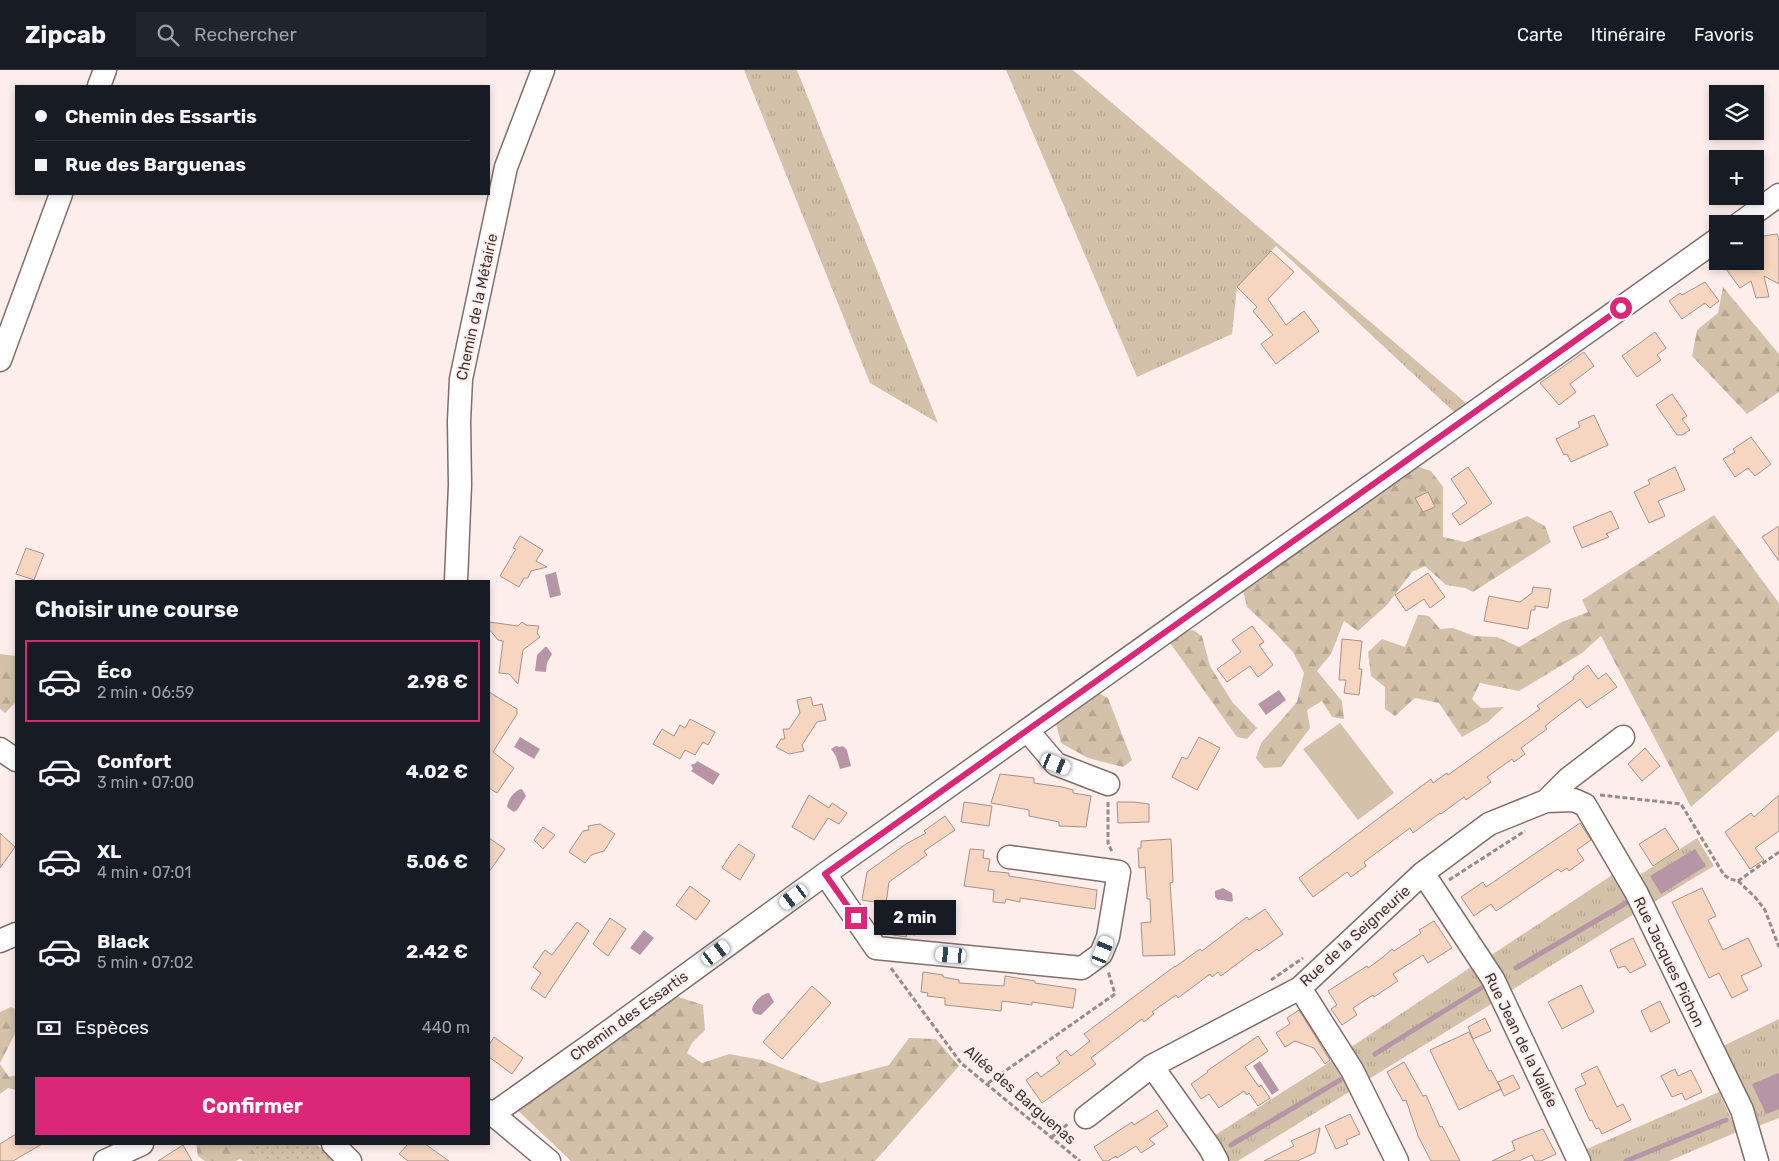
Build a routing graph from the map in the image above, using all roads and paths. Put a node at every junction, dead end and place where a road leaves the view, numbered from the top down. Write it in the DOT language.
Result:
graph roads {
  1 [pos="105,70"];
  2 [pos="543,70"];
  3 [pos="99,85"];
  4 [pos="61,195"];
  5 [pos="1779,195"];
  6 [pos="1751,215"];
  7 [pos="1709,245"];
  8 [pos="0,360"];
  9 [pos="456,580"];
  10 [pos="1027,730"];
  11 [pos="1623,738"];
  12 [pos="1108,784"];
  13 [pos="1574,800"];
  14 [pos="1546,801"];
  15 [pos="1533,826"];
  16 [pos="1779,852"];
  17 [pos="1009,857"];
  18 [pos="1119,872"];
  19 [pos="825,874"];
  20 [pos="1429,881"];
  21 [pos="1738,881"];
  22 [pos="15,934"];
  23 [pos="0,941"];
  24 [pos="1779,947"];
  25 [pos="876,948"];
  26 [pos="1103,951"];
  27 [pos="1306,955"];
  28 [pos="1266,984"];
  29 [pos="1300,988"];
  30 [pos="1152,1066"];
  31 [pos="988,1083"];
  32 [pos="491,1112"];
  33 [pos="1080,1118"];
  34 [pos="1052,1137"];
  35 [pos="334,1145"];
  36 [pos="134,1152"];
  37 [pos="1393,1160"];
  38 [pos="105,1161"];
  39 [pos="350,1161"];
  40 [pos="549,1161"];
  41 [pos="1080,1161"];
  42 [pos="1217,1161"];
  43 [pos="1579,1161"];
  44 [pos="1758,1161"];
  1 -- 3 [label="street"];
  2 -- 9 [label="street, Chemin de la Métairie"];
  4 -- 8 [label="street"];
  5 -- 6 [label="street"];
  7 -- 10 [label="street, Chemin des Essartis"];
  10 -- 12 [label="street"];
  10 -- 19 [label="street, Chemin des Essartis"];
  11 -- 14 [label="street"];
  12 -- 18 [label="path"];
  13 -- 14 [label="street"];
  13 -- 21 [label="path"];
  13 -- 44 [label="street, Rue Jacques Pichon"];
  14 -- 20 [label="street, Rue de la Seigneurie"];
  15 -- 20 [label="path"];
  16 -- 21 [label="path"];
  17 -- 18 [label="street"];
  18 -- 26 [label="street"];
  19 -- 25 [label="street"];
  19 -- 32 [label="street, Chemin des Essartis"];
  20 -- 29 [label="street, Rue de la Seigneurie"];
  20 -- 43 [label="street, Rue Jean de la Vallée"];
  21 -- 24 [label="path"];
  22 -- 23 [label="street"];
  25 -- 26 [label="street"];
  25 -- 31 [label="path, Allée des Barguenas"];
  26 -- 31 [label="path"];
  27 -- 28 [label="path"];
  29 -- 30 [label="street, Rue de la Seigneurie"];
  29 -- 37 [label="street"];
  30 -- 33 [label="street, Rue de la Seigneurie"];
  30 -- 42 [label="street"];
  31 -- 34 [label="path, Allée des Barguenas"];
  32 -- 40 [label="street"];
  33 -- 34 [label="path"];
  34 -- 41 [label="path, Allée des Barguenas"];
  35 -- 39 [label="street"];
  36 -- 38 [label="street"];
}
